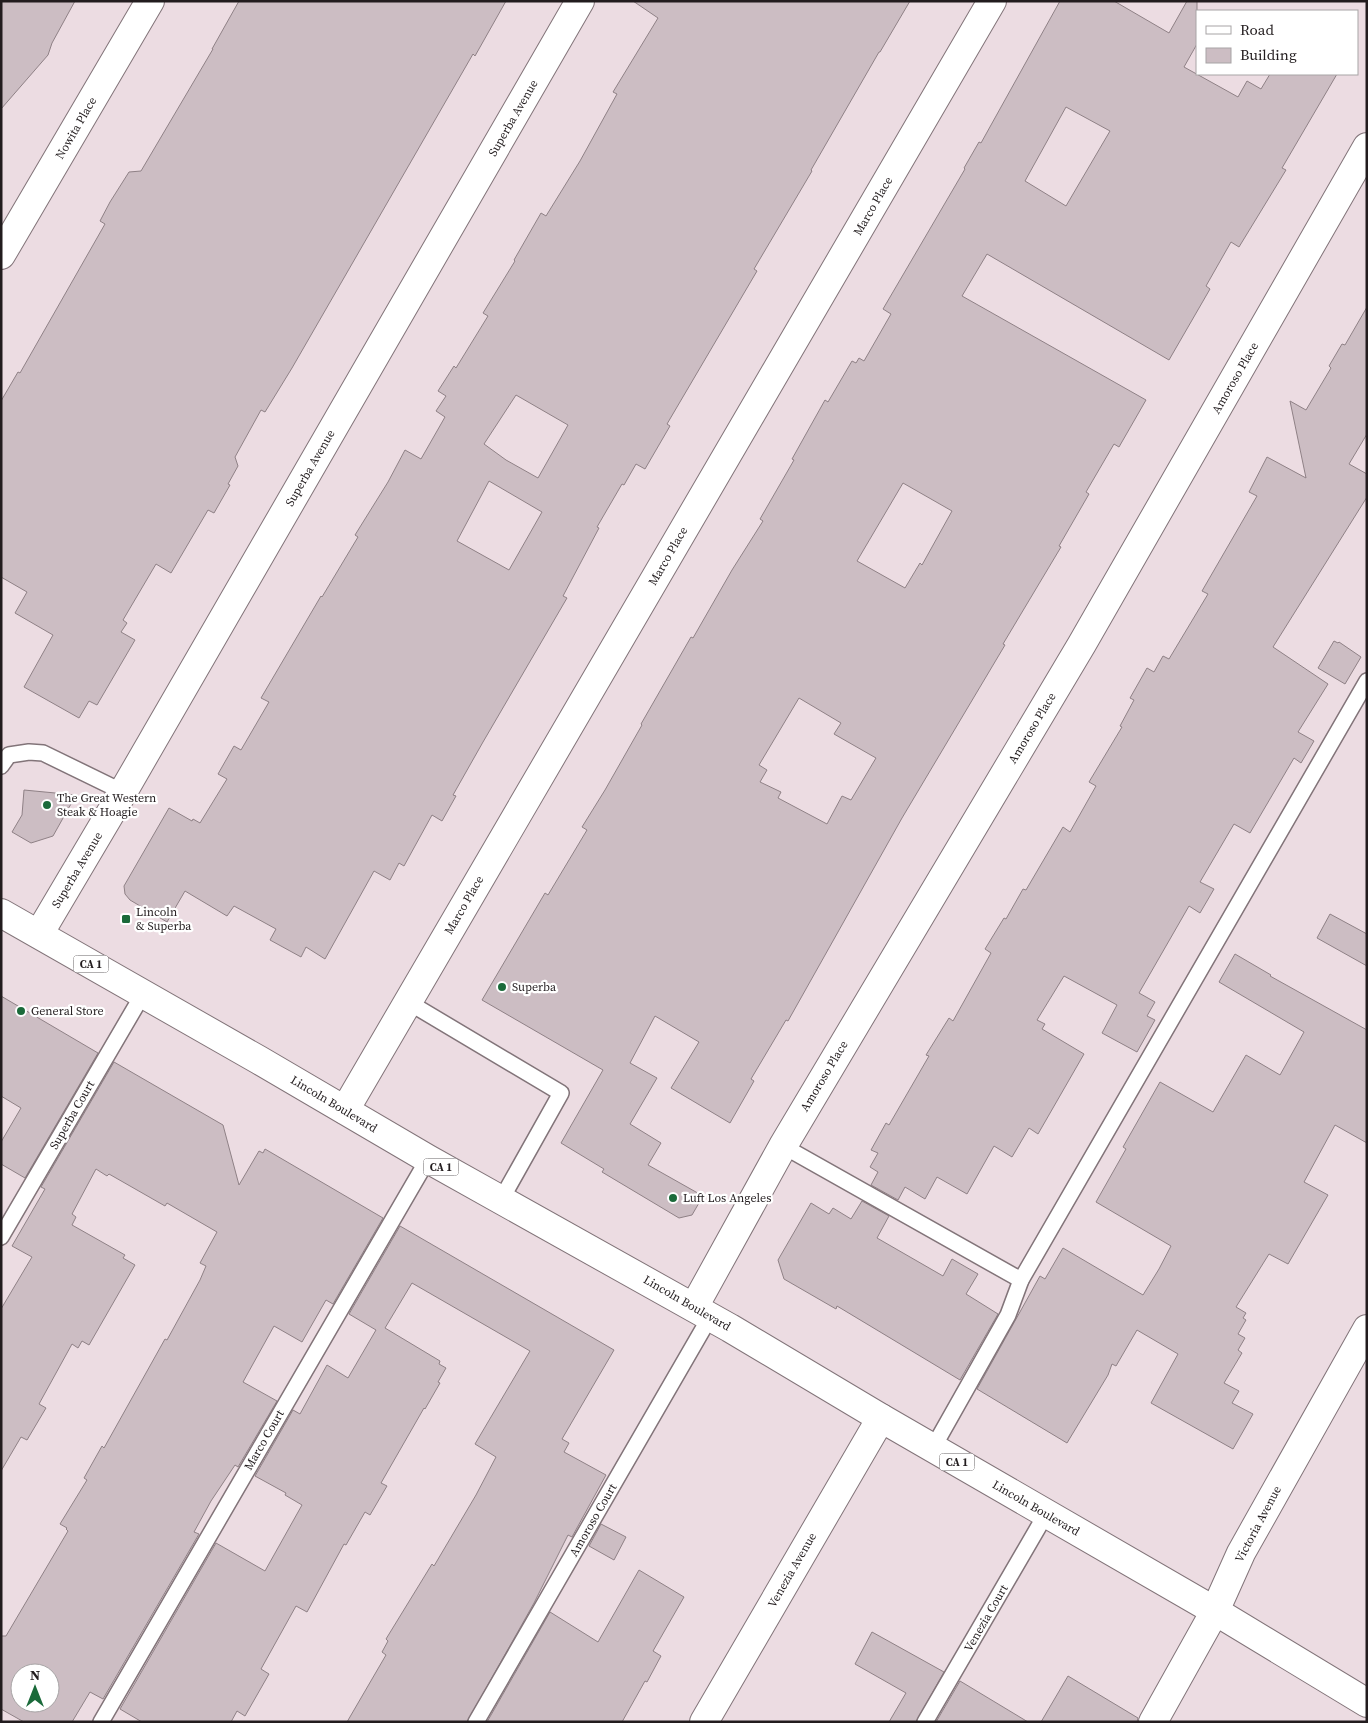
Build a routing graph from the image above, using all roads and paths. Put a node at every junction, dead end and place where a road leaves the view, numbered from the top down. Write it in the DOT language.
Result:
graph roads {
  1 [pos="150,1"];
  2 [pos="580,1"];
  3 [pos="992,1"];
  4 [pos="1367,147"];
  5 [pos="1,255"];
  6 [pos="1367,681"];
  7 [pos="1,766"];
  8 [pos="123,792"];
  9 [pos="1,913"];
  10 [pos="39,934"];
  11 [pos="143,994"];
  12 [pos="408,1002"];
  13 [pos="345,1110"];
  14 [pos="783,1146"];
  15 [pos="428,1159"];
  16 [pos="501,1200"];
  17 [pos="1,1237"];
  18 [pos="1021,1280"];
  19 [pos="702,1312"];
  20 [pos="1367,1329"];
  21 [pos="881,1418"];
  22 [pos="933,1448"];
  23 [pos="1046,1514"];
  24 [pos="1215,1611"];
  25 [pos="1367,1703"];
  26 [pos="101,1722"];
  27 [pos="476,1722"];
  28 [pos="704,1722"];
  29 [pos="925,1722"];
  30 [pos="1153,1722"];
  1 -- 5 [label="main road, Nowita Place"];
  2 -- 8 [label="main road, Superba Avenue"];
  3 -- 12 [label="main road, Marco Place"];
  4 -- 14 [label="main road, Amoroso Place"];
  6 -- 18 [label="lane"];
  7 -- 8 [label="lane"];
  8 -- 10 [label="main road, Superba Avenue"];
  9 -- 10 [label="main road, Lincoln Boulevard / CA 1"];
  10 -- 11 [label="main road, Lincoln Boulevard / CA 1"];
  11 -- 13 [label="main road, Lincoln Boulevard / CA 1"];
  11 -- 17 [label="lane, Superba Court"];
  12 -- 13 [label="main road, Marco Place"];
  12 -- 16 [label="lane"];
  13 -- 15 [label="main road, Lincoln Boulevard / CA 1"];
  14 -- 18 [label="lane"];
  14 -- 19 [label="main road, Amoroso Place"];
  15 -- 16 [label="main road, Lincoln Boulevard / CA 1"];
  15 -- 26 [label="lane, Marco Court"];
  16 -- 19 [label="main road, Lincoln Boulevard / CA 1"];
  18 -- 22 [label="lane"];
  19 -- 21 [label="main road, Lincoln Boulevard / CA 1"];
  19 -- 27 [label="lane, Amoroso Court"];
  20 -- 24 [label="main road, Victoria Avenue"];
  21 -- 22 [label="main road, Lincoln Boulevard / CA 1"];
  21 -- 28 [label="main road, Venezia Avenue"];
  22 -- 23 [label="main road, Lincoln Boulevard / CA 1"];
  23 -- 24 [label="main road, Lincoln Boulevard / CA 1"];
  23 -- 29 [label="lane, Venezia Court"];
  24 -- 25 [label="main road, Lincoln Boulevard / CA 1"];
  24 -- 30 [label="main road, Victoria Avenue"];
}
